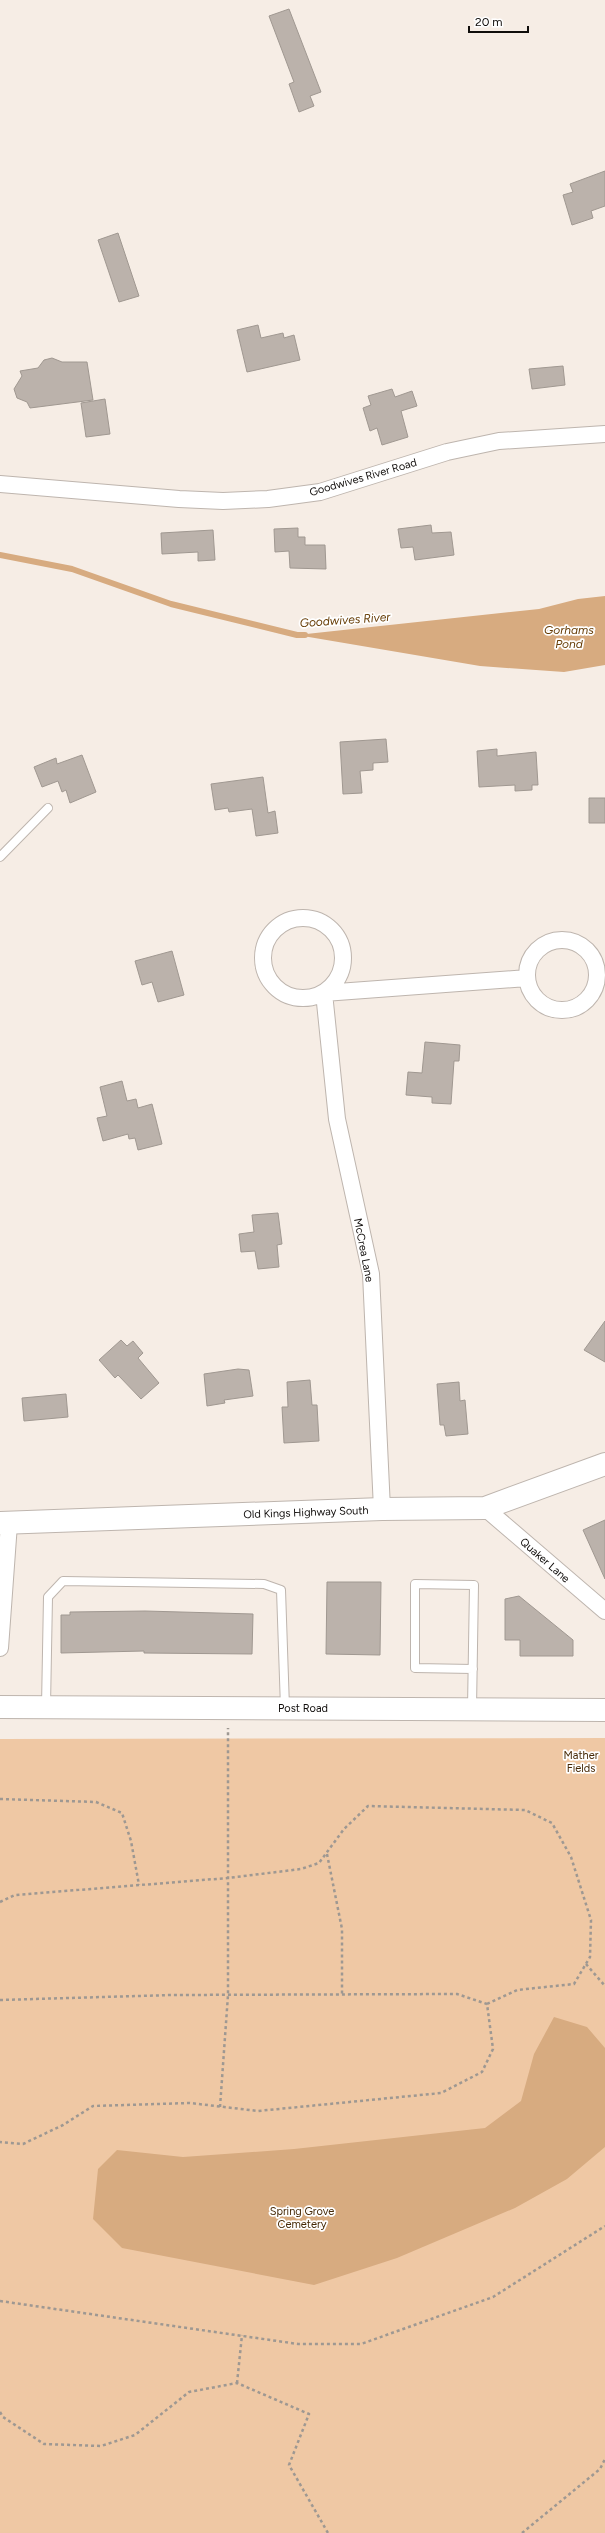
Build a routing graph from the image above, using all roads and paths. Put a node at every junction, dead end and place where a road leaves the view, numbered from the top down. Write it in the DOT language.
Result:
graph roads {
  1 [pos="605,434"];
  2 [pos="0,484"];
  3 [pos="48,808"];
  4 [pos="0,857"];
  5 [pos="527,978"];
  6 [pos="324,993"];
  7 [pos="605,1464"];
  8 [pos="486,1508"];
  9 [pos="382,1509"];
  10 [pos="4,1523"];
  11 [pos="605,1611"];
  12 [pos="0,1648"];
  13 [pos="473,1669"];
  14 [pos="0,1707"];
  15 [pos="46,1707"];
  16 [pos="228,1707"];
  17 [pos="285,1708"];
  18 [pos="472,1709"];
  19 [pos="605,1710"];
  20 [pos="0,1799"];
  21 [pos="327,1854"];
  22 [pos="228,1878"];
  23 [pos="139,1885"];
  24 [pos="0,1902"];
  25 [pos="586,1964"];
  26 [pos="605,1986"];
  27 [pos="342,1994"];
  28 [pos="228,1995"];
  29 [pos="0,2000"];
  30 [pos="487,2004"];
  31 [pos="220,2107"];
  32 [pos="0,2142"];
  33 [pos="605,2226"];
  34 [pos="0,2301"];
  35 [pos="242,2335"];
  36 [pos="237,2383"];
  37 [pos="0,2412"];
  38 [pos="605,2459"];
  39 [pos="328,2533"];
  40 [pos="522,2533"];
  1 -- 2 [label="street, Goodwives River Road"];
  3 -- 4 [label="lane"];
  5 -- 5 [label="street"];
  5 -- 6 [label="street"];
  6 -- 6 [label="street"];
  6 -- 9 [label="street, McCrea Lane"];
  7 -- 8 [label="main road, Old Kings Highway South"];
  8 -- 9 [label="main road, Old Kings Highway South"];
  8 -- 11 [label="street, Quaker Lane"];
  9 -- 10 [label="main road, Old Kings Highway South"];
  10 -- 12 [label="street"];
  13 -- 13 [label="lane"];
  13 -- 18 [label="lane"];
  14 -- 15 [label="main road, Post Road"];
  15 -- 16 [label="main road, Post Road"];
  15 -- 17 [label="lane"];
  16 -- 17 [label="main road, Post Road"];
  16 -- 22 [label="path"];
  17 -- 18 [label="main road, Post Road"];
  18 -- 19 [label="main road, Post Road"];
  20 -- 23 [label="path"];
  21 -- 22 [label="path"];
  21 -- 25 [label="path"];
  21 -- 27 [label="path"];
  22 -- 23 [label="path"];
  22 -- 28 [label="path"];
  23 -- 24 [label="path"];
  25 -- 26 [label="path"];
  25 -- 30 [label="path"];
  27 -- 28 [label="path"];
  27 -- 30 [label="path"];
  28 -- 29 [label="path"];
  28 -- 31 [label="path"];
  30 -- 31 [label="path"];
  31 -- 32 [label="path"];
  33 -- 35 [label="path"];
  34 -- 35 [label="path"];
  35 -- 36 [label="path"];
  36 -- 37 [label="path"];
  36 -- 39 [label="path"];
  38 -- 40 [label="path"];
}
